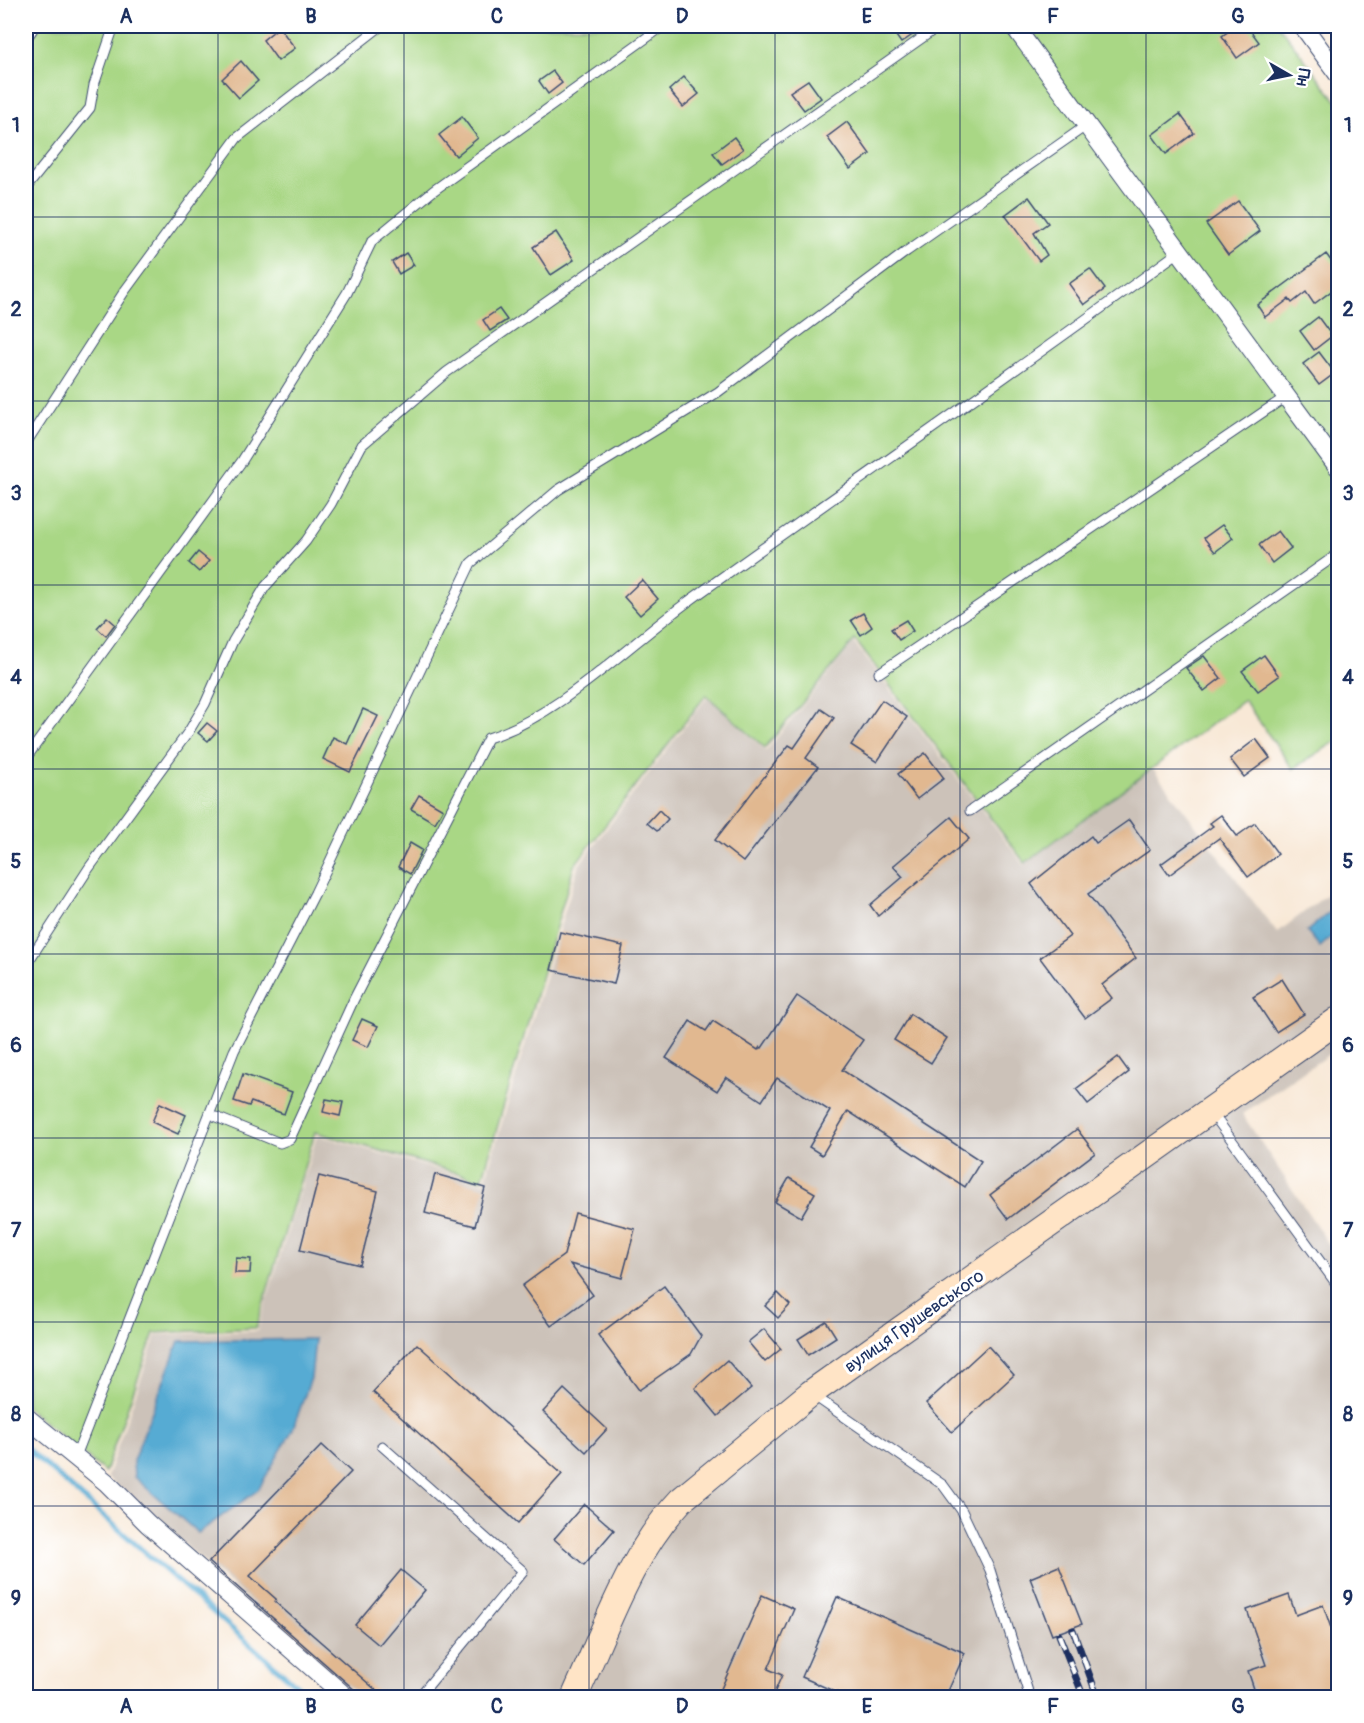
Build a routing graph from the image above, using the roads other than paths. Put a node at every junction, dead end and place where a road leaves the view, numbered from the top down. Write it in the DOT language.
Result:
graph roads {
  1 [pos="35,26"];
  2 [pos="114,26"];
  3 [pos="381,26"];
  4 [pos="663,26"];
  5 [pos="939,26"];
  6 [pos="1014,26"];
  7 [pos="1302,26"];
  8 [pos="26,39"];
  9 [pos="1338,74"];
  10 [pos="1088,125"];
  11 [pos="26,188"];
  12 [pos="1180,251"];
  13 [pos="1287,396"];
  14 [pos="26,443"];
  15 [pos="1338,467"];
  16 [pos="1338,554"];
  17 [pos="879,673"];
  18 [pos="26,758"];
  19 [pos="970,811"];
  20 [pos="26,965"];
  21 [pos="1337,1025"];
  22 [pos="1211,1111"];
  23 [pos="216,1117"];
  24 [pos="1338,1286"];
  25 [pos="811,1394"];
  26 [pos="26,1417"];
  27 [pos="382,1446"];
  28 [pos="76,1456"];
  29 [pos="347,1698"];
  30 [pos="418,1698"];
  31 [pos="574,1698"];
  32 [pos="1030,1698"];
  1 -- 8 [label="lane"];
  2 -- 11 [label="lane"];
  3 -- 14 [label="lane"];
  4 -- 18 [label="lane"];
  5 -- 20 [label="lane"];
  6 -- 10 [label="street"];
  7 -- 9 [label="street"];
  10 -- 12 [label="street"];
  10 -- 28 [label="lane"];
  12 -- 13 [label="street"];
  12 -- 23 [label="lane"];
  13 -- 15 [label="street"];
  13 -- 17 [label="lane"];
  16 -- 19 [label="lane"];
  21 -- 22 [label="street, вулиця Грушевського"];
  22 -- 24 [label="lane"];
  22 -- 25 [label="street, вулиця Грушевського"];
  25 -- 31 [label="street, вулиця Грушевського"];
  25 -- 32 [label="lane"];
  26 -- 28 [label="street"];
  27 -- 30 [label="lane"];
  28 -- 29 [label="street"];
}
